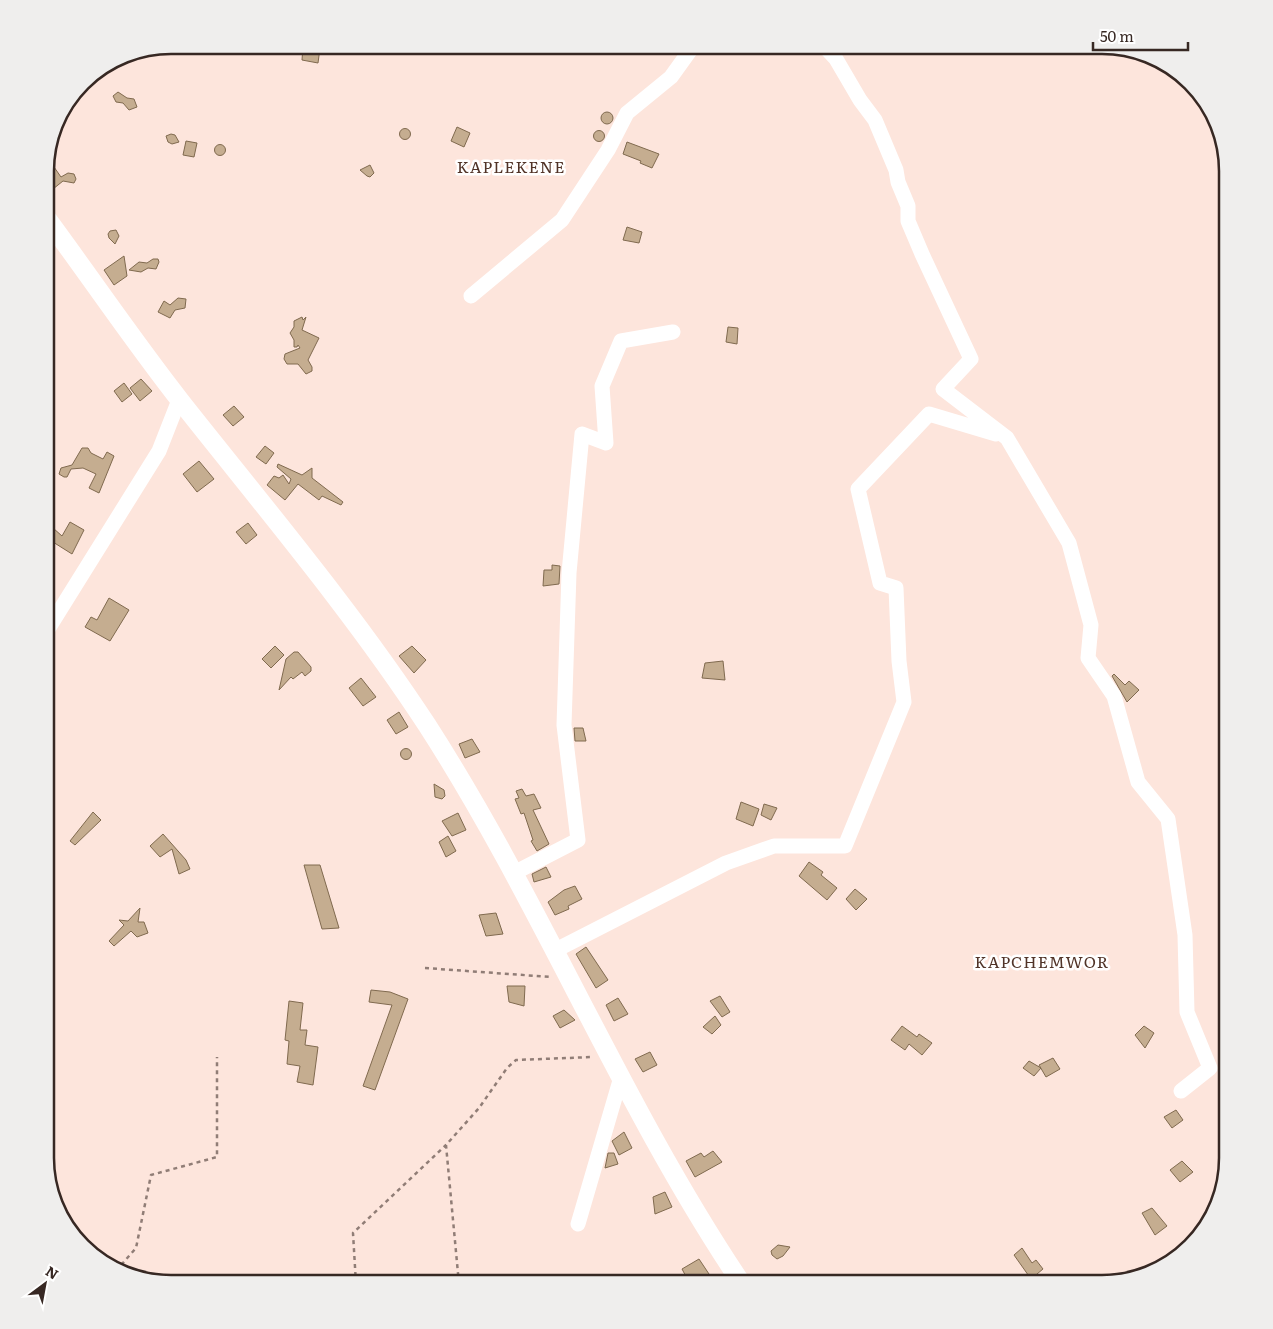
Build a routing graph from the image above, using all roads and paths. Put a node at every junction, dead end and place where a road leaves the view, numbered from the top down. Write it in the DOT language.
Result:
graph roads {
  1 [pos="688,54"];
  2 [pos="831,54"];
  3 [pos="54,228"];
  4 [pos="471,296"];
  5 [pos="673,332"];
  6 [pos="180,400"];
  7 [pos="1007,438"];
  8 [pos="54,620"];
  9 [pos="514,873"];
  10 [pos="554,952"];
  11 [pos="425,968"];
  12 [pos="567,976"];
  13 [pos="610,1056"];
  14 [pos="217,1057"];
  15 [pos="621,1077"];
  16 [pos="1181,1092"];
  17 [pos="446,1145"];
  18 [pos="578,1224"];
  19 [pos="122,1264"];
  20 [pos="355,1275"];
  21 [pos="458,1275"];
  22 [pos="736,1275"];
  1 -- 4 [label="street"];
  2 -- 7 [label="street"];
  3 -- 6 [label="street"];
  5 -- 9 [label="street"];
  6 -- 8 [label="street"];
  6 -- 9 [label="street"];
  7 -- 10 [label="street"];
  7 -- 16 [label="street"];
  9 -- 10 [label="street"];
  10 -- 12 [label="street"];
  11 -- 12 [label="path"];
  12 -- 13 [label="street"];
  13 -- 15 [label="street"];
  13 -- 17 [label="path"];
  14 -- 19 [label="path"];
  15 -- 18 [label="street"];
  15 -- 22 [label="street"];
  17 -- 20 [label="path"];
  17 -- 21 [label="path"];
}
